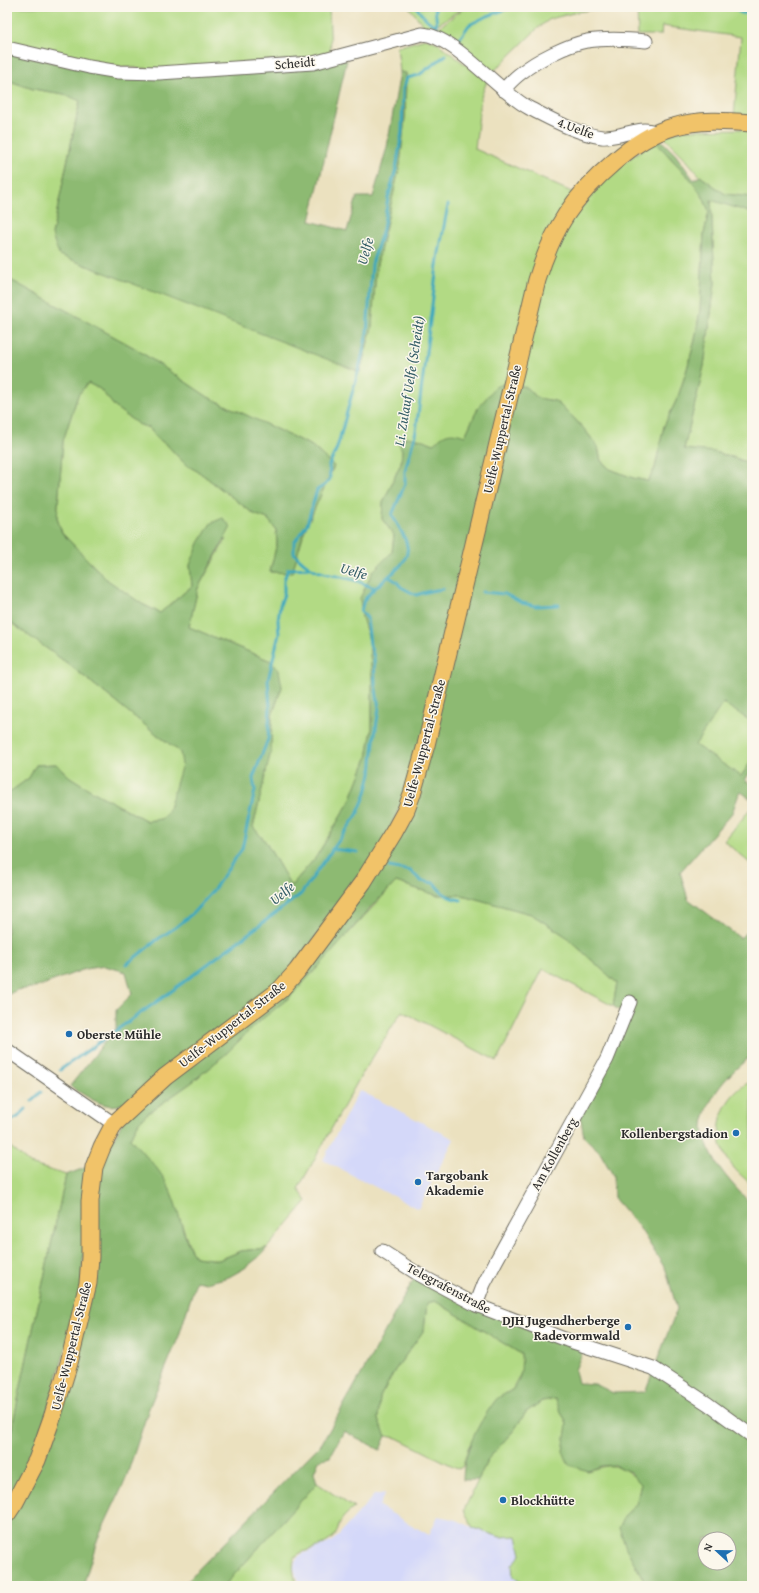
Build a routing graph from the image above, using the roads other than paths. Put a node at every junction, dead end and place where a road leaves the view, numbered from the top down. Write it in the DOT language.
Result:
graph roads {
  1 [pos="427,34"];
  2 [pos="646,41"];
  3 [pos="7,48"];
  4 [pos="503,90"];
  5 [pos="752,123"];
  6 [pos="656,133"];
  7 [pos="630,1002"];
  8 [pos="7,1050"];
  9 [pos="114,1124"];
  10 [pos="382,1251"];
  11 [pos="476,1305"];
  12 [pos="752,1436"];
  13 [pos="7,1514"];
  1 -- 3 [label="street, Scheidt"];
  1 -- 4 [label="street, 4.Uelfe"];
  2 -- 4 [label="street"];
  4 -- 6 [label="street, 4.Uelfe"];
  5 -- 6 [label="main road, Uelfe-Wuppertal-Straße"];
  6 -- 9 [label="main road, Uelfe-Wuppertal-Straße"];
  7 -- 11 [label="street, Am Kollenberg"];
  8 -- 9 [label="street"];
  9 -- 13 [label="main road, Uelfe-Wuppertal-Straße"];
  10 -- 11 [label="street, Telegrafenstraße"];
  11 -- 12 [label="street, Telegrafenstraße"];
}
